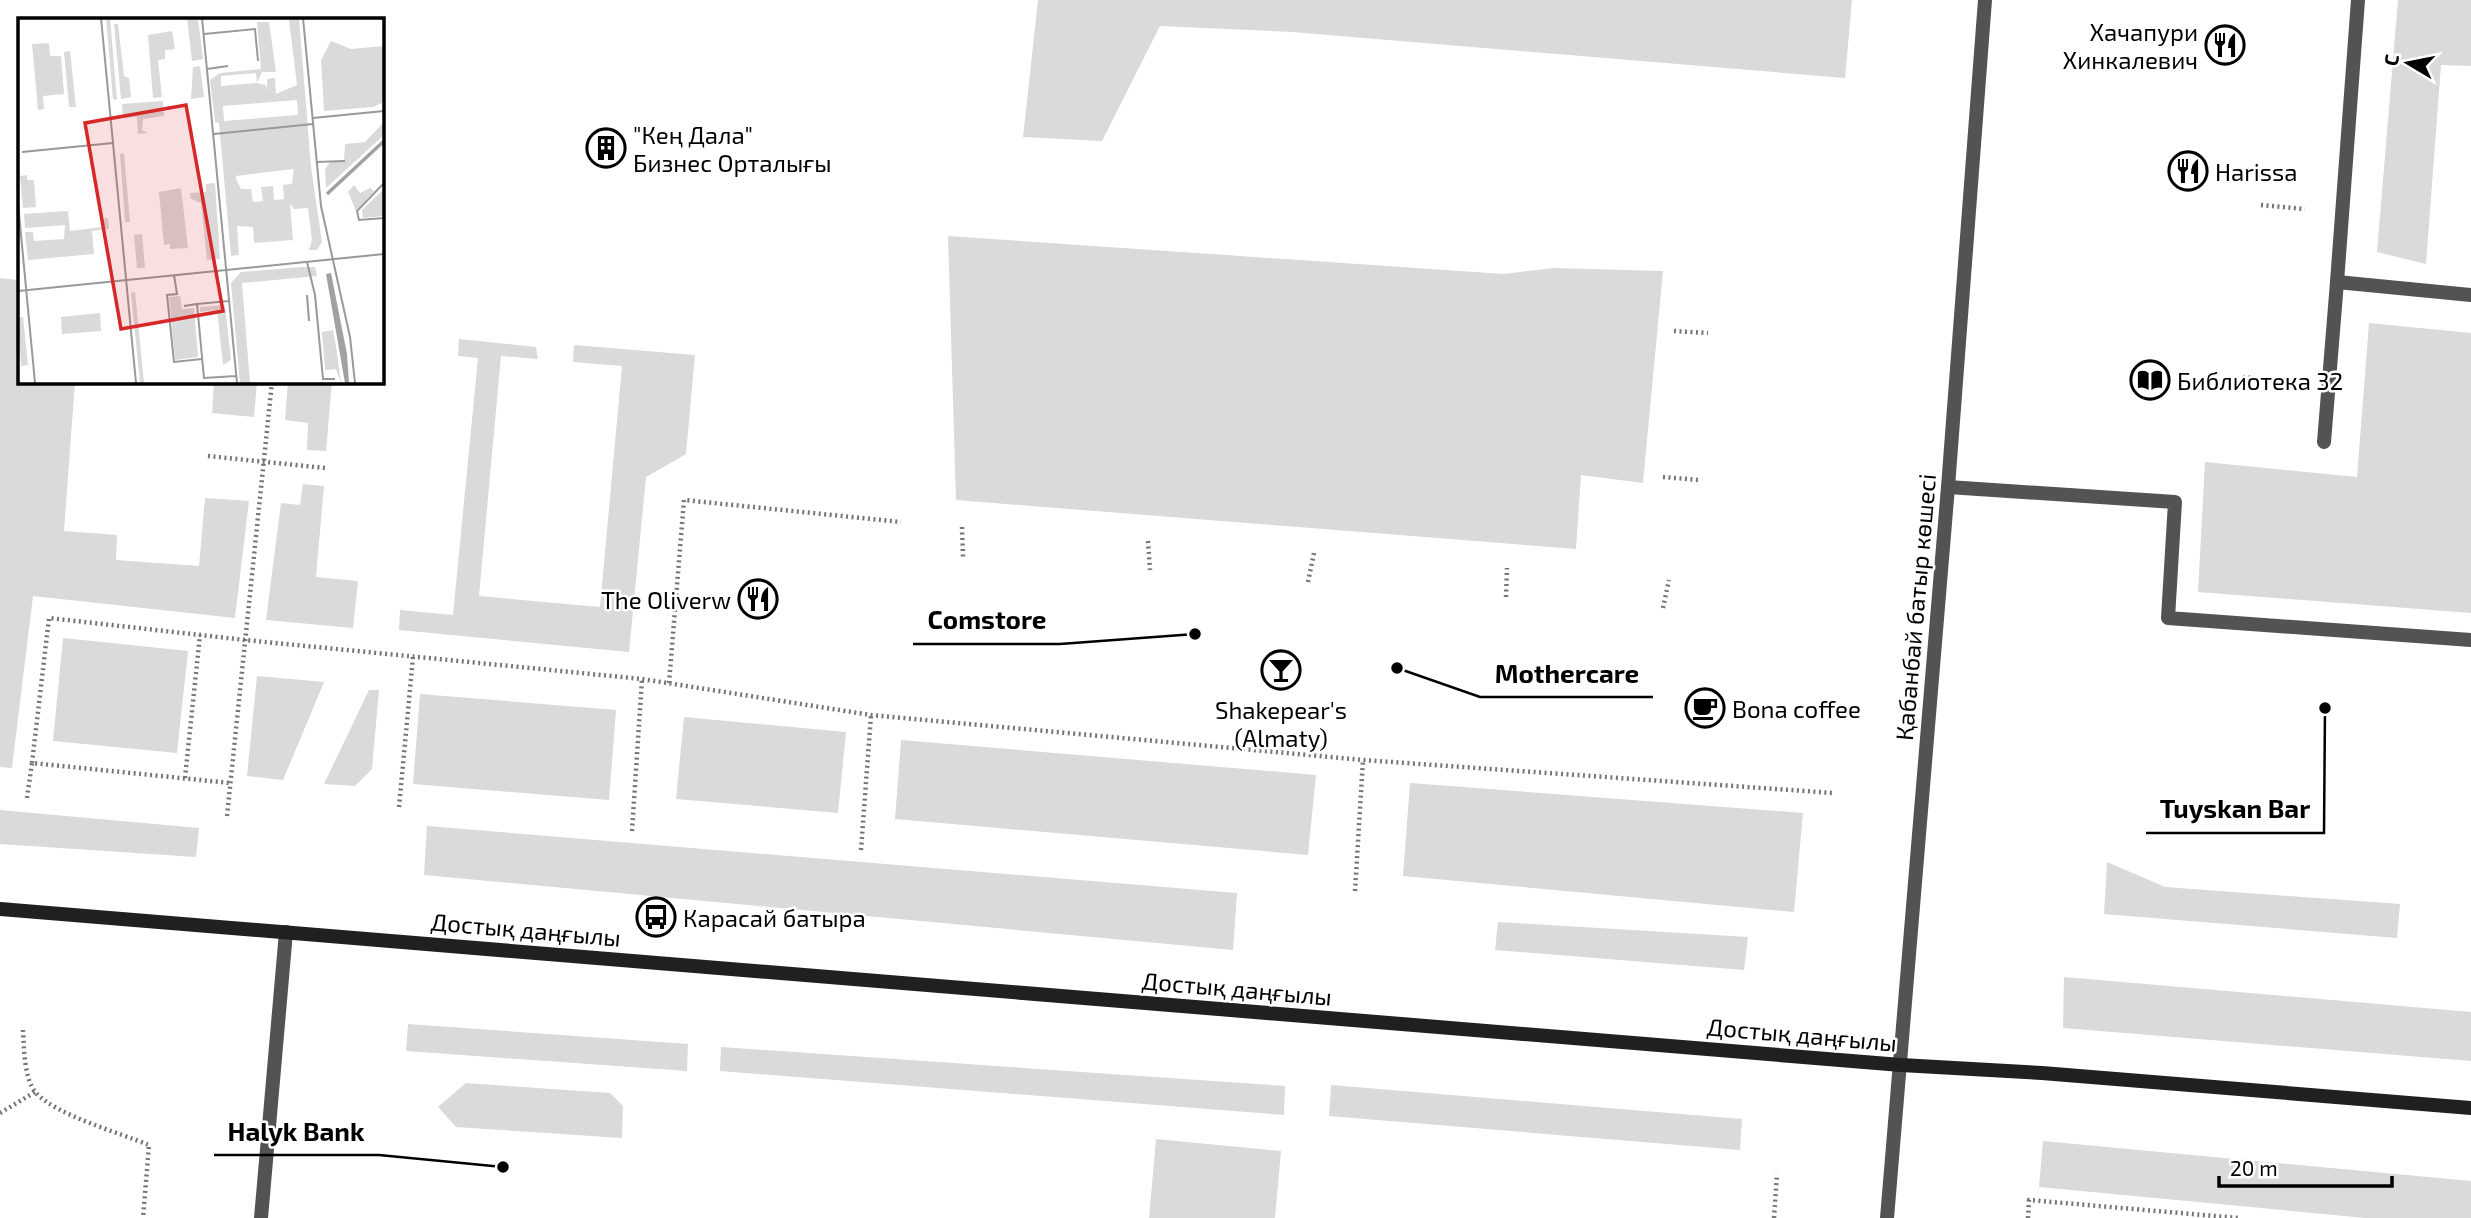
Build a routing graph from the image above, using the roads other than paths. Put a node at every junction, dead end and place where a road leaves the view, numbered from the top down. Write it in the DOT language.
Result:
graph roads {
  1 [pos="1985,0"];
  2 [pos="2358,0"];
  3 [pos="2337,282"];
  4 [pos="2471,295"];
  5 [pos="2325,443"];
  6 [pos="1948,486"];
  7 [pos="2471,640"];
  8 [pos="0,909"];
  9 [pos="286,932"];
  10 [pos="1901,1065"];
  11 [pos="2471,1108"];
  12 [pos="261,1218"];
  13 [pos="1887,1218"];
  1 -- 6 [label="street, Қабанбай батыр көшесі"];
  2 -- 3 [label="street"];
  3 -- 4 [label="street"];
  3 -- 5 [label="street"];
  6 -- 7 [label="street"];
  6 -- 10 [label="street, Қабанбай батыр көшесі"];
  8 -- 9 [label="main road, Достық даңғылы"];
  9 -- 10 [label="main road, Достық даңғылы"];
  9 -- 12 [label="street"];
  10 -- 11 [label="main road, Достық даңғылы"];
  10 -- 13 [label="street, Қабанбай батыр көшесі"];
}
